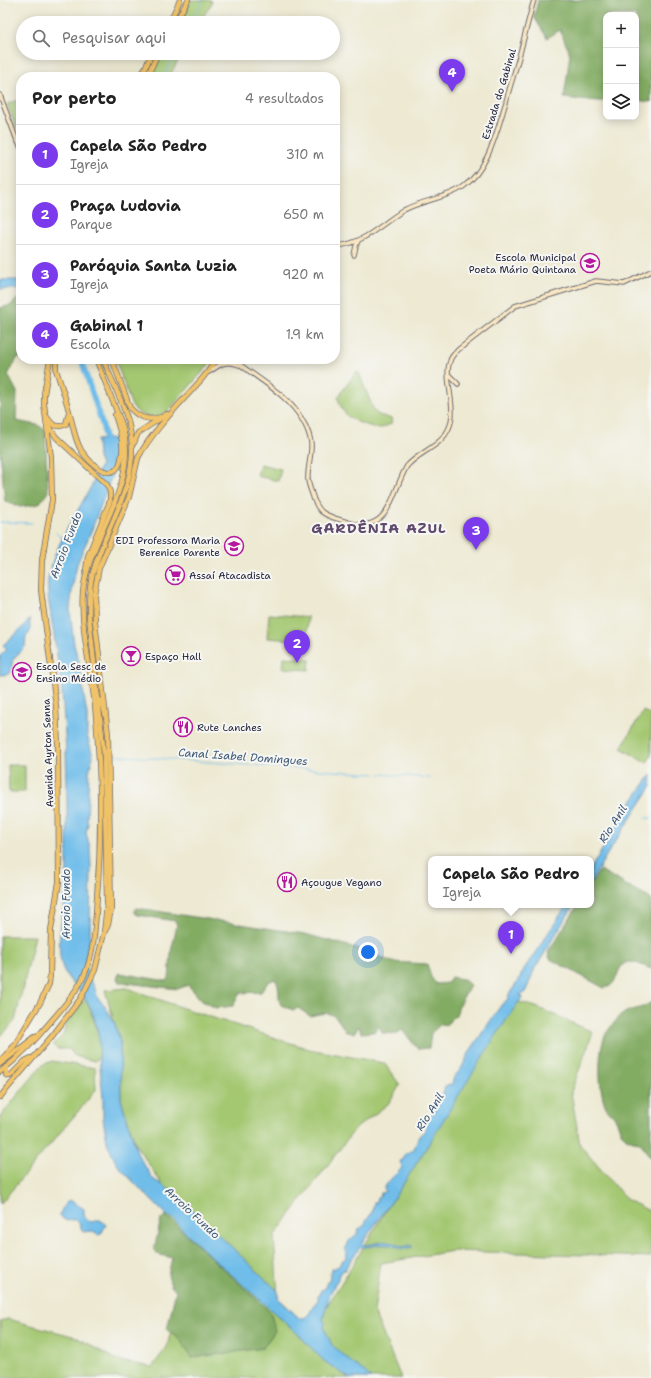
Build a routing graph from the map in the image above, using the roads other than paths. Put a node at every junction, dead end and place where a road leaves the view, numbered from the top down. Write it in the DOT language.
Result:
graph roads {
  1 [pos="180,0"];
  2 [pos="188,0"];
  3 [pos="534,0"];
  4 [pos="172,16"];
  5 [pos="179,16"];
  6 [pos="149,60"];
  7 [pos="155,60"];
  8 [pos="143,72"];
  9 [pos="149,72"];
  10 [pos="0,95"];
  11 [pos="16,138"];
  12 [pos="358,241"];
  13 [pos="340,246"];
  14 [pos="354,255"];
  15 [pos="651,271"];
  16 [pos="49,364"];
  17 [pos="56,364"];
  18 [pos="98,364"];
  19 [pos="105,364"];
  20 [pos="114,364"];
  21 [pos="212,364"];
  22 [pos="221,364"];
  23 [pos="236,364"];
  24 [pos="239,364"];
  25 [pos="242,366"];
  26 [pos="208,372"];
  27 [pos="449,375"];
  28 [pos="458,384"];
  29 [pos="109,396"];
  30 [pos="179,405"];
  31 [pos="70,411"];
  32 [pos="45,414"];
  33 [pos="167,414"];
  34 [pos="47,422"];
  35 [pos="132,451"];
  36 [pos="86,576"];
  37 [pos="96,668"];
  38 [pos="106,717"];
  39 [pos="104,933"];
  40 [pos="41,1032"];
  41 [pos="34,1057"];
  42 [pos="0,1062"];
  43 [pos="6,1067"];
  44 [pos="0,1072"];
  45 [pos="0,1097"];
  1 -- 4 [label="highway"];
  2 -- 5 [label="highway"];
  3 -- 12 [label="main road, Estrada do Gabinal"];
  6 -- 8 [label="highway"];
  7 -- 9 [label="highway"];
  10 -- 11 [label="main road"];
  12 -- 13 [label="main road, Estrada do Gabinal"];
  12 -- 14 [label="main road"];
  15 -- 27 [label="main road"];
  16 -- 32 [label="highway, Avenida Ayrton Senna"];
  17 -- 31 [label="highway"];
  18 -- 29 [label="highway"];
  19 -- 35 [label="highway"];
  20 -- 33 [label="highway"];
  21 -- 26 [label="highway"];
  22 -- 26 [label="main road"];
  23 -- 25 [label="main road"];
  24 -- 25 [label="main road"];
  25 -- 27 [label="main road"];
  26 -- 30 [label="highway"];
  27 -- 28 [label="main road"];
  29 -- 31 [label="highway"];
  29 -- 36 [label="highway"];
  30 -- 33 [label="highway"];
  30 -- 38 [label="highway"];
  31 -- 32 [label="highway"];
  32 -- 34 [label="highway, Avenida Ayrton Senna"];
  33 -- 35 [label="highway"];
  34 -- 36 [label="highway"];
  34 -- 42 [label="highway, Avenida Ayrton Senna"];
  35 -- 37 [label="highway"];
  36 -- 40 [label="highway"];
  37 -- 38 [label="highway"];
  37 -- 39 [label="highway"];
  38 -- 39 [label="highway"];
  39 -- 41 [label="highway"];
  40 -- 42 [label="highway"];
  40 -- 43 [label="highway"];
  41 -- 43 [label="highway"];
  41 -- 45 [label="highway"];
  43 -- 44 [label="highway"];
}
